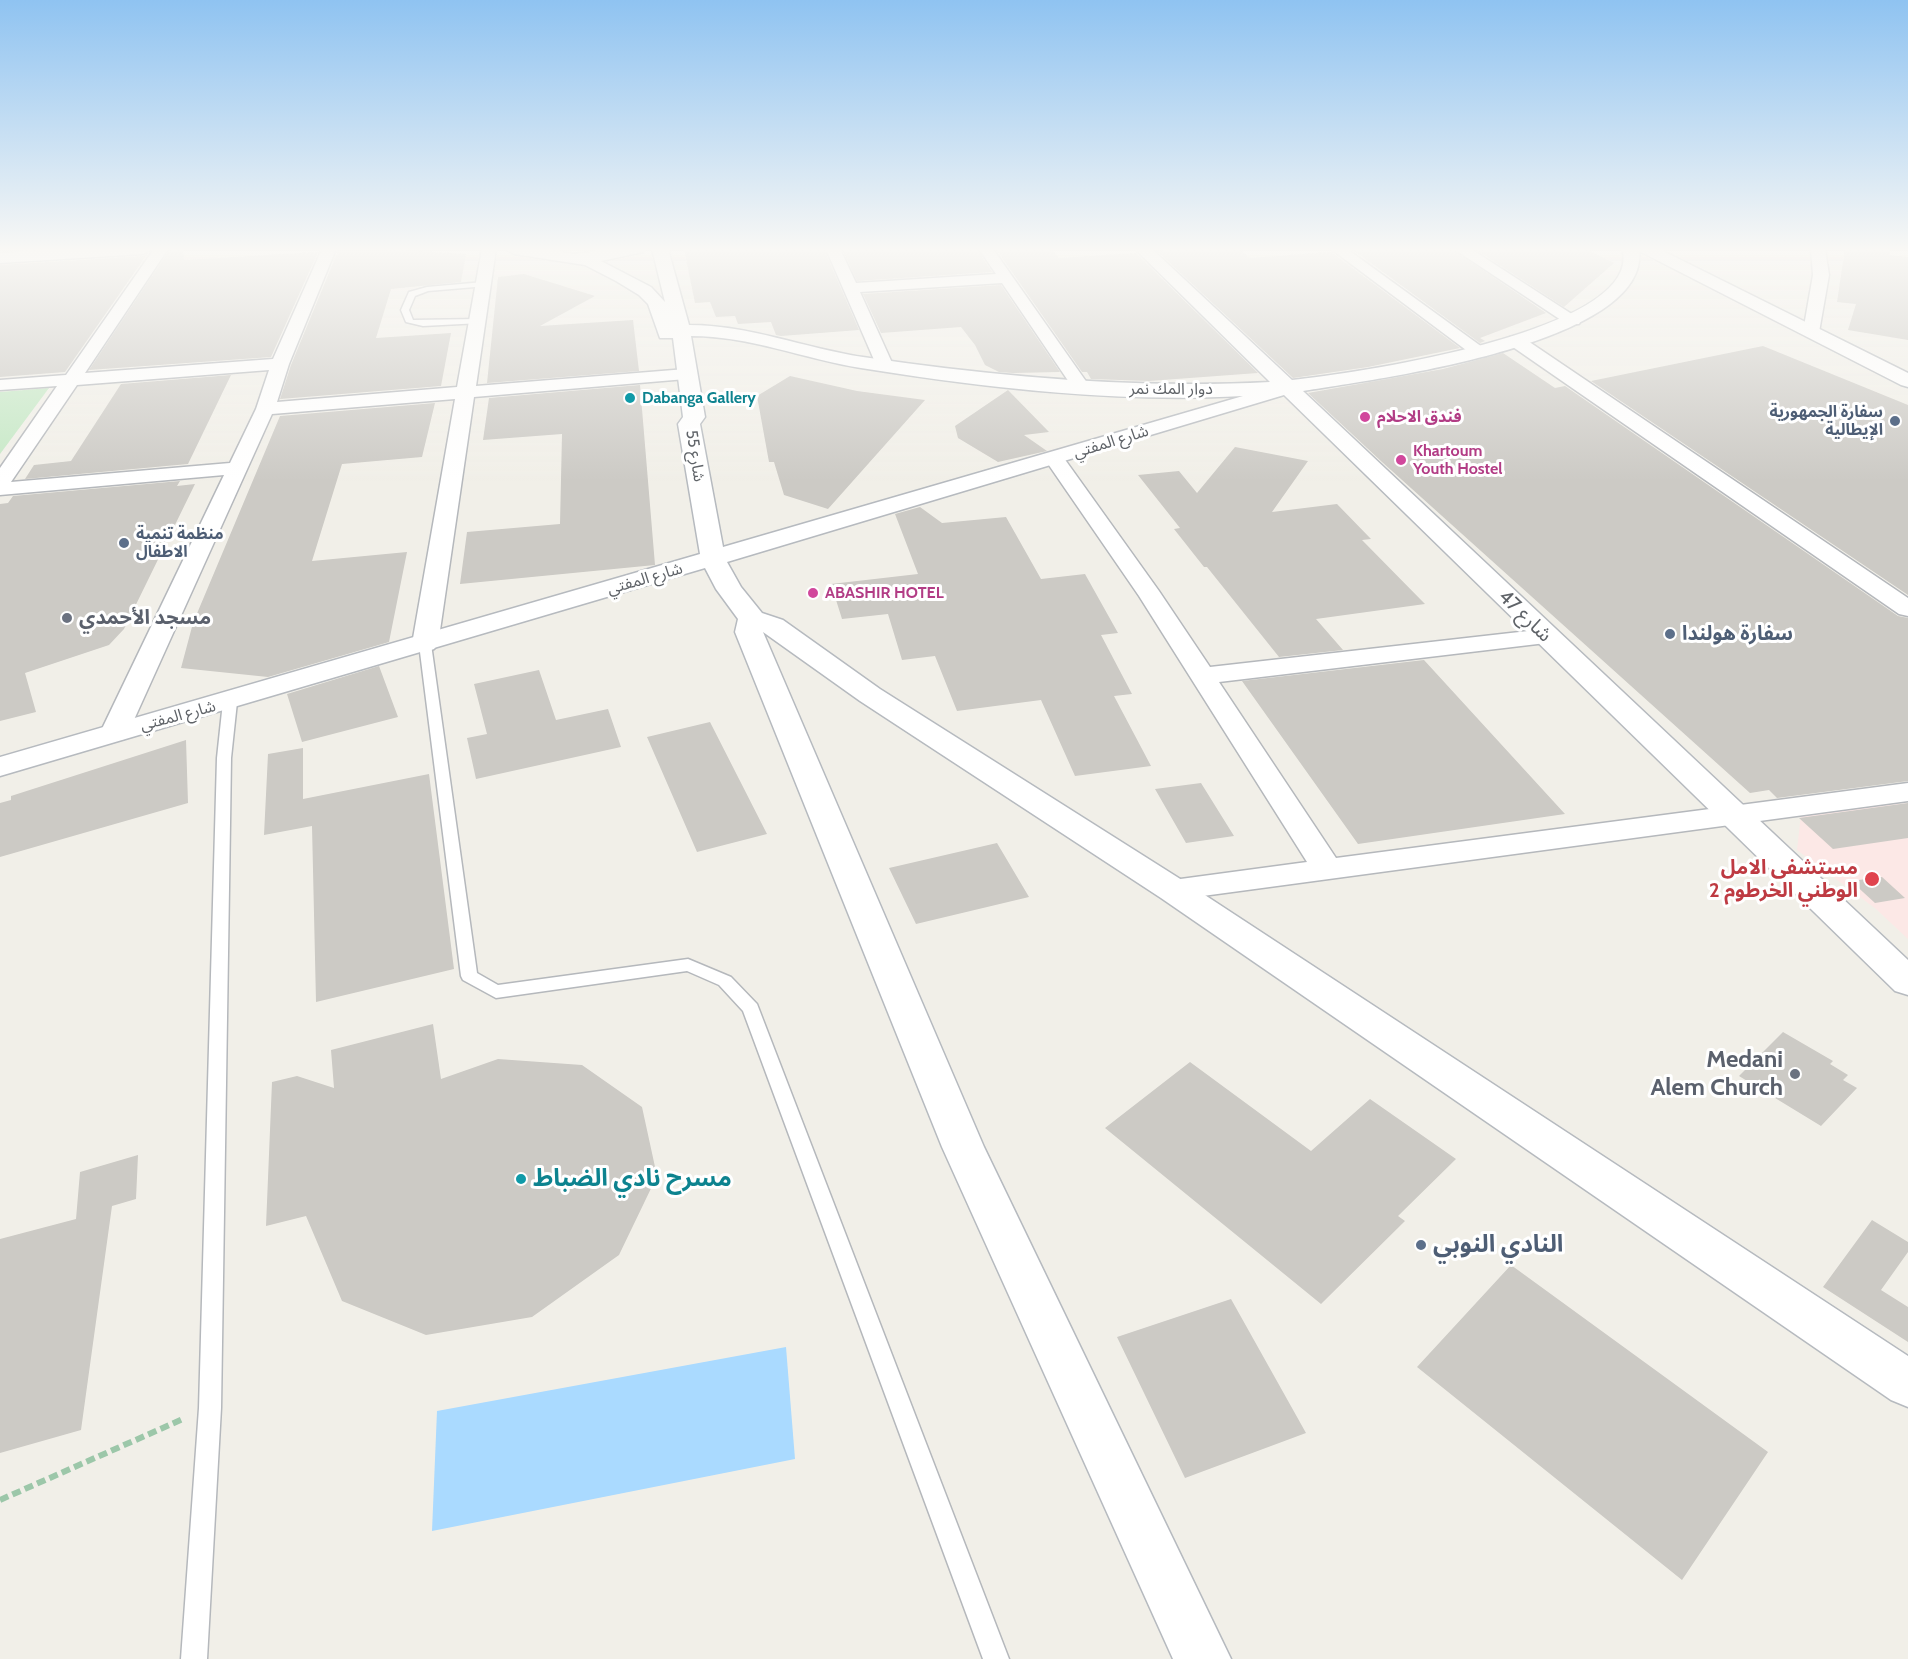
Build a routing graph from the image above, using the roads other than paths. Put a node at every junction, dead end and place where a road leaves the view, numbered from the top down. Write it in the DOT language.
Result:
graph roads {
  1 [pos="108,326"];
  2 [pos="296,326"];
  3 [pos="477,326"];
  4 [pos="667,326"];
  5 [pos="676,326"];
  6 [pos="709,326"];
  7 [pos="866,326"];
  8 [pos="1039,326"];
  9 [pos="1224,326"];
  10 [pos="1445,326"];
  11 [pos="1556,326"];
  12 [pos="1800,326"];
  13 [pos="1812,326"];
  14 [pos="1811,332"];
  15 [pos="725,337"];
  16 [pos="1516,341"];
  17 [pos="677,350"];
  18 [pos="1480,352"];
  19 [pos="280,364"];
  20 [pos="884,365"];
  21 [pos="71,380"];
  22 [pos="1908,381"];
  23 [pos="0,386"];
  24 [pos="1082,387"];
  25 [pos="1288,387"];
  26 [pos="467,392"];
  27 [pos="265,409"];
  28 [pos="1054,459"];
  29 [pos="238,468"];
  30 [pos="0,483"];
  31 [pos="0,489"];
  32 [pos="713,559"];
  33 [pos="1908,609"];
  34 [pos="760,629"];
  35 [pos="1546,636"];
  36 [pos="424,644"];
  37 [pos="1202,676"];
  38 [pos="230,702"];
  39 [pos="114,733"];
  40 [pos="0,767"];
  41 [pos="1908,792"];
  42 [pos="1733,813"];
  43 [pos="1327,869"];
  44 [pos="1173,890"];
  45 [pos="1908,982"];
  46 [pos="1908,1384"];
  47 [pos="194,1659"];
  48 [pos="996,1659"];
  49 [pos="1202,1659"];
  1 -- 21 [label="street"];
  2 -- 19 [label="street"];
  3 -- 26 [label="street"];
  4 -- 17 [label="street"];
  5 -- 17 [label="street"];
  6 -- 15 [label="street"];
  7 -- 20 [label="street"];
  8 -- 24 [label="street"];
  9 -- 25 [label="street, شارع 47"];
  10 -- 18 [label="street"];
  11 -- 16 [label="street, دوار المك نمر"];
  12 -- 14 [label="street"];
  13 -- 14 [label="street"];
  14 -- 22 [label="street"];
  15 -- 17 [label="street"];
  15 -- 17 [label="street"];
  15 -- 20 [label="street, دوار المك نمر"];
  16 -- 18 [label="street, دوار المك نمر"];
  16 -- 33 [label="street"];
  17 -- 26 [label="street"];
  17 -- 32 [label="street, شارع 55"];
  18 -- 25 [label="street, دوار المك نمر"];
  19 -- 21 [label="street"];
  19 -- 27 [label="street"];
  20 -- 24 [label="street, دوار المك نمر"];
  21 -- 23 [label="street"];
  21 -- 30 [label="street"];
  24 -- 25 [label="street, دوار المك نمر"];
  25 -- 28 [label="street, شارع المفتي"];
  25 -- 35 [label="street, شارع 47"];
  26 -- 27 [label="street"];
  26 -- 36 [label="street"];
  27 -- 29 [label="street"];
  28 -- 32 [label="street, شارع المفتي"];
  28 -- 37 [label="street"];
  29 -- 31 [label="street"];
  29 -- 39 [label="street"];
  32 -- 34 [label="street, شارع 55"];
  32 -- 36 [label="street, شارع المفتي"];
  34 -- 44 [label="street"];
  34 -- 49 [label="street"];
  35 -- 37 [label="street"];
  35 -- 42 [label="street, شارع 47"];
  36 -- 38 [label="street, شارع المفتي"];
  36 -- 48 [label="lane"];
  37 -- 43 [label="street"];
  38 -- 39 [label="street, شارع المفتي"];
  38 -- 47 [label="lane"];
  39 -- 40 [label="street, شارع المفتي"];
  41 -- 42 [label="street"];
  42 -- 43 [label="street"];
  42 -- 45 [label="street, شارع 47"];
  43 -- 44 [label="street"];
  44 -- 46 [label="street"];
}
